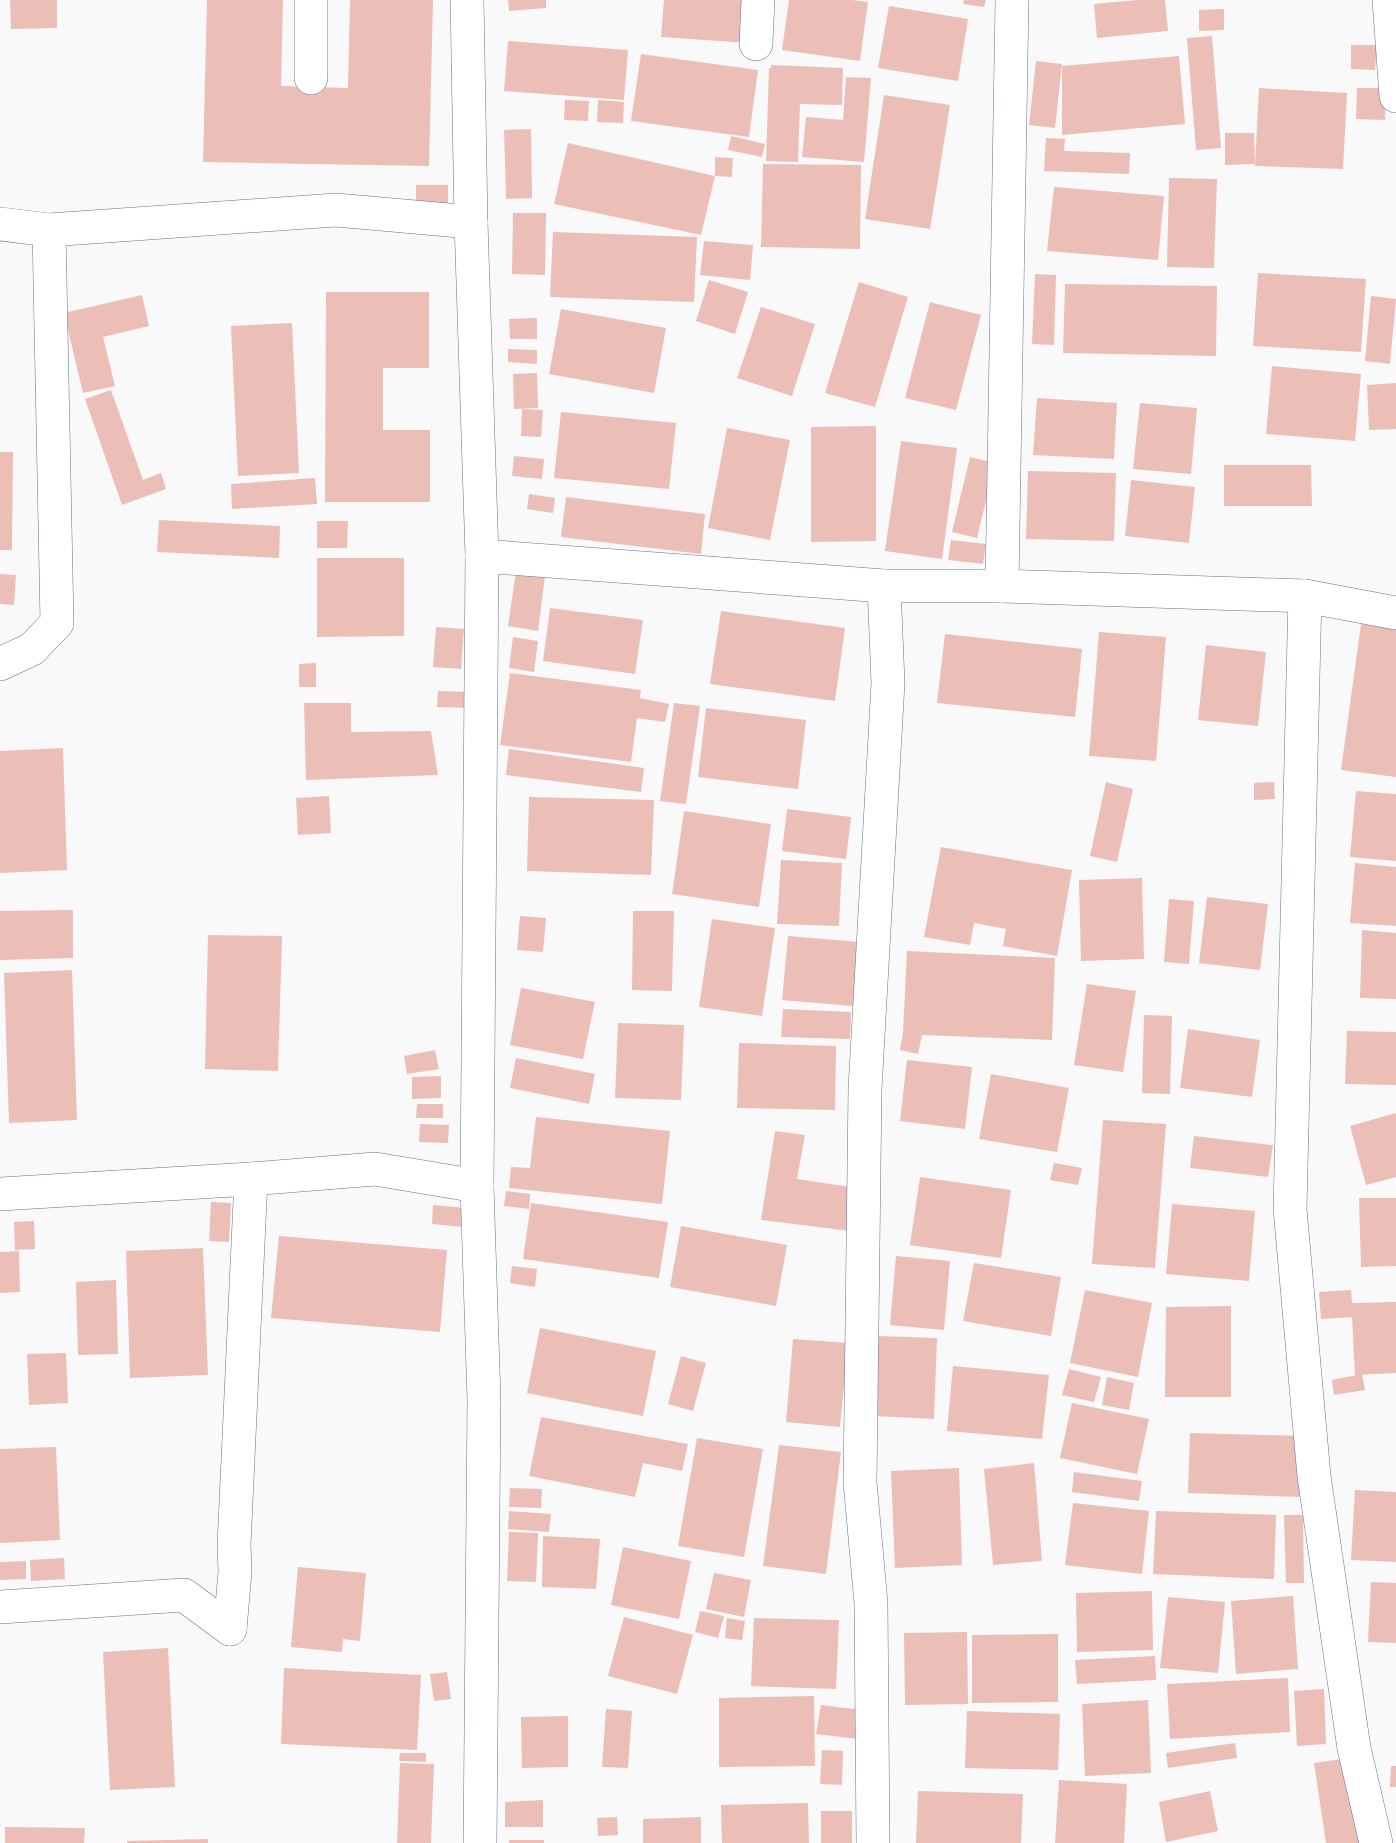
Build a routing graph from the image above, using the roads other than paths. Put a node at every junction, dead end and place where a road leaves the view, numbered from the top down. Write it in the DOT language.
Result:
graph roads {
  1 [pos="311,0"];
  2 [pos="467,0"];
  3 [pos="758,0"];
  4 [pos="1012,0"];
  5 [pos="1389,0"];
  6 [pos="756,44"];
  7 [pos="311,78"];
  8 [pos="1396,96"];
  9 [pos="471,222"];
  10 [pos="0,224"];
  11 [pos="49,230"];
  12 [pos="482,556"];
  13 [pos="884,586"];
  14 [pos="1002,586"];
  15 [pos="1305,596"];
  16 [pos="1396,613"];
  17 [pos="0,664"];
  18 [pos="251,1179"];
  19 [pos="477,1186"];
  20 [pos="0,1194"];
  21 [pos="0,1607"];
  22 [pos="480,1843"];
  23 [pos="873,1843"];
  24 [pos="1376,1843"];
  1 -- 7 [label="street"];
  2 -- 9 [label="street"];
  3 -- 6 [label="street"];
  4 -- 14 [label="street"];
  5 -- 8 [label="street"];
  9 -- 11 [label="street"];
  9 -- 12 [label="street"];
  10 -- 11 [label="street"];
  11 -- 17 [label="street"];
  12 -- 13 [label="street"];
  12 -- 19 [label="street"];
  13 -- 14 [label="street"];
  13 -- 23 [label="street"];
  14 -- 15 [label="street"];
  15 -- 16 [label="street"];
  15 -- 24 [label="street"];
  18 -- 19 [label="street"];
  18 -- 20 [label="street"];
  18 -- 21 [label="street"];
  19 -- 22 [label="street"];
}
